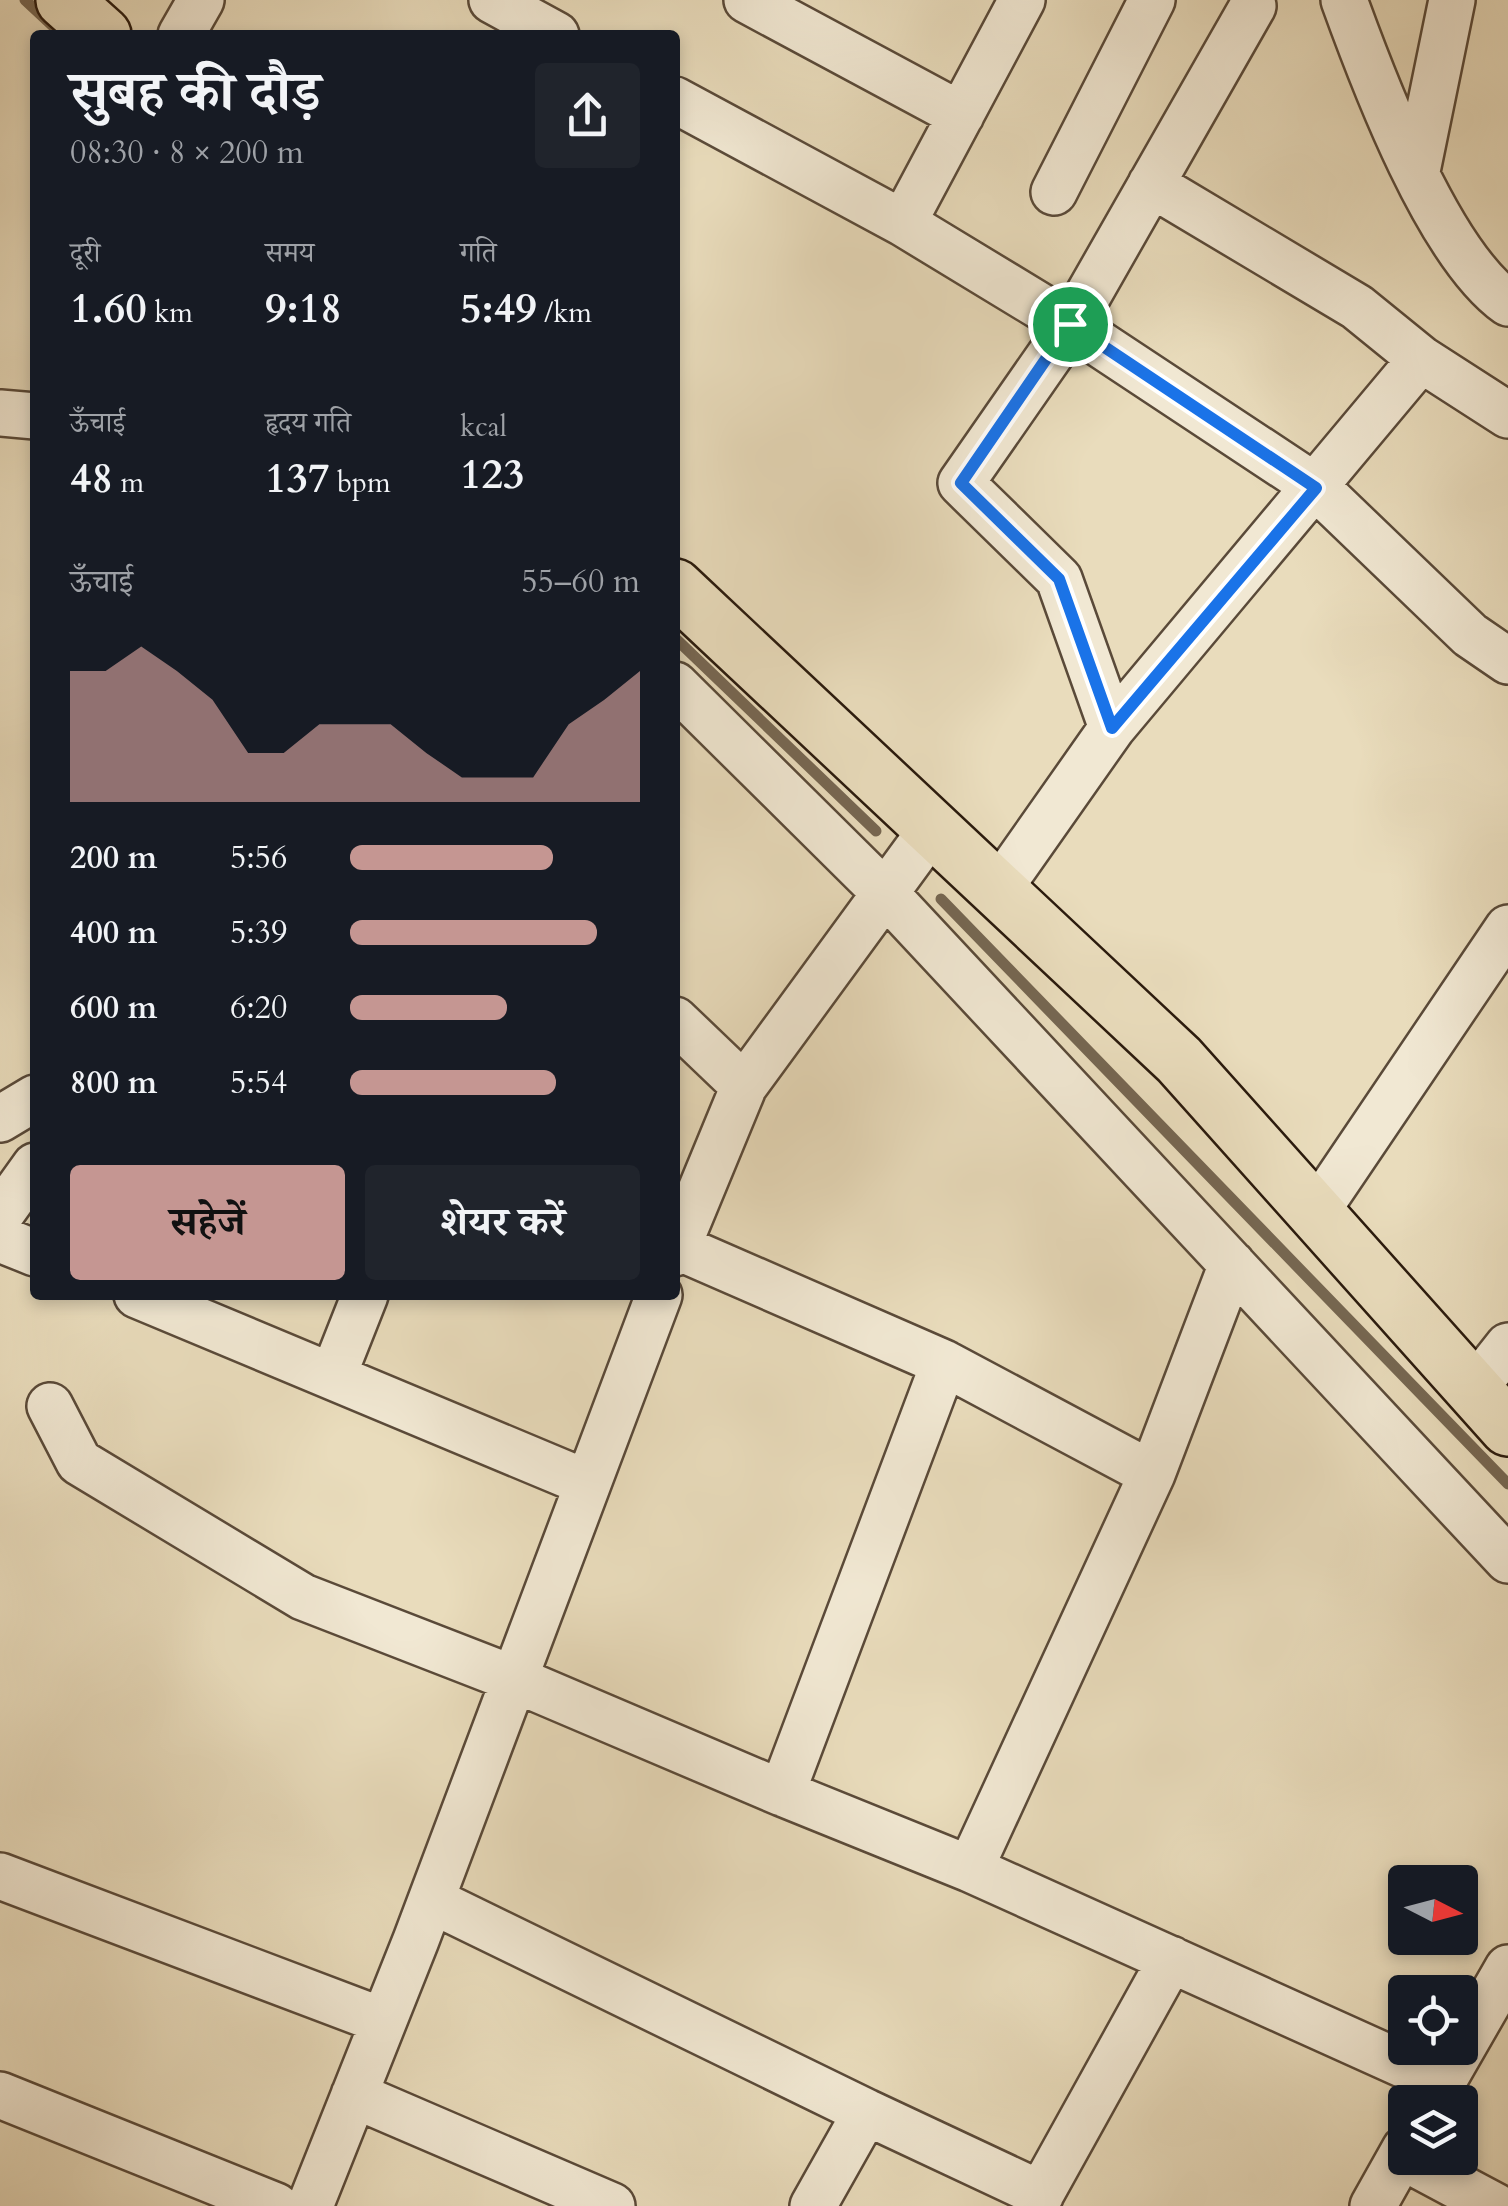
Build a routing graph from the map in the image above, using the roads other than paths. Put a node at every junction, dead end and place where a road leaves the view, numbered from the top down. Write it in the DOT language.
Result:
graph roads {
  1 [pos="64,0"];
  2 [pos="202,0"];
  3 [pos="746,0"];
  4 [pos="1022,0"];
  5 [pos="1152,0"];
  6 [pos="1344,0"];
  7 [pos="1452,0"];
  8 [pos="1253,6"];
  9 [pos="97,30"];
  10 [pos="184,30"];
  11 [pos="680,103"];
  12 [pos="961,115"];
  13 [pos="1418,171"];
  14 [pos="1151,184"];
  15 [pos="1054,192"];
  16 [pos="902,223"];
  17 [pos="1508,303"];
  18 [pos="1070,324"];
  19 [pos="1422,359"];
  20 [pos="0,413"];
  21 [pos="1508,415"];
  22 [pos="30,416"];
  23 [pos="1316,488"];
  24 [pos="680,592"];
  25 [pos="1508,660"];
  26 [pos="680,691"];
  27 [pos="1112,728"];
  28 [pos="932,829"];
  29 [pos="998,890"];
  30 [pos="885,894"];
  31 [pos="1508,928"];
  32 [pos="680,1025"];
  33 [pos="744,1086"];
  34 [pos="30,1101"];
  35 [pos="0,1120"];
  36 [pos="30,1173"];
  37 [pos="1316,1212"];
  38 [pos="0,1215"];
  39 [pos="0,1239"];
  40 [pos="680,1240"];
  41 [pos="30,1251"];
  42 [pos="680,1252"];
  43 [pos="1232,1264"];
  44 [pos="148,1300"];
  45 [pos="362,1300"];
  46 [pos="657,1300"];
  47 [pos="1508,1346"];
  48 [pos="944,1363"];
  49 [pos="333,1376"];
  50 [pos="50,1406"];
  51 [pos="1491,1408"];
  52 [pos="1152,1474"];
  53 [pos="587,1484"];
  54 [pos="1508,1560"];
  55 [pos="514,1679"];
  56 [pos="782,1793"];
  57 [pos="970,1868"];
  58 [pos="0,1876"];
  59 [pos="431,1900"];
  60 [pos="1171,1959"];
  61 [pos="1508,1968"];
  62 [pos="383,2021"];
  63 [pos="1422,2085"];
  64 [pos="1440,2085"];
  65 [pos="354,2094"];
  66 [pos="0,2096"];
  67 [pos="866,2112"];
  68 [pos="1390,2175"];
  69 [pos="1442,2175"];
  70 [pos="1038,2200"];
  71 [pos="276,2206"];
  72 [pos="310,2206"];
  73 [pos="612,2206"];
  74 [pos="813,2206"];
  75 [pos="1373,2206"];
  76 [pos="1495,2206"];
  1 -- 9 [label="main road"];
  2 -- 10 [label="street"];
  3 -- 12 [label="street"];
  4 -- 12 [label="street"];
  5 -- 15 [label="street"];
  6 -- 13 [label="street"];
  7 -- 13 [label="street"];
  8 -- 14 [label="street"];
  11 -- 16 [label="street"];
  12 -- 16 [label="street"];
  13 -- 17 [label="street"];
  14 -- 18 [label="street"];
  14 -- 19 [label="street"];
  16 -- 18 [label="street"];
  18 -- 23 [label="street"];
  18 -- 27 [label="street"];
  19 -- 21 [label="street"];
  19 -- 23 [label="street"];
  20 -- 22 [label="street"];
  23 -- 25 [label="street"];
  23 -- 27 [label="street"];
  24 -- 28 [label="main road"];
  26 -- 30 [label="street"];
  27 -- 29 [label="street"];
  28 -- 29 [label="main road"];
  28 -- 30 [label="street"];
  29 -- 37 [label="main road"];
  30 -- 33 [label="street"];
  30 -- 43 [label="street"];
  31 -- 37 [label="street"];
  32 -- 33 [label="street"];
  33 -- 40 [label="street"];
  34 -- 35 [label="street"];
  36 -- 38 [label="street"];
  37 -- 51 [label="main road"];
  39 -- 41 [label="street"];
  42 -- 48 [label="street"];
  43 -- 52 [label="street"];
  43 -- 54 [label="street"];
  44 -- 49 [label="street"];
  45 -- 49 [label="street"];
  46 -- 53 [label="street"];
  47 -- 51 [label="street"];
  48 -- 52 [label="street"];
  48 -- 56 [label="street"];
  49 -- 53 [label="street"];
  50 -- 55 [label="street"];
  52 -- 57 [label="street"];
  53 -- 55 [label="street"];
  55 -- 56 [label="street"];
  55 -- 59 [label="street"];
  56 -- 57 [label="street"];
  57 -- 60 [label="street"];
  58 -- 62 [label="street"];
  59 -- 62 [label="street"];
  59 -- 67 [label="street"];
  60 -- 63 [label="street"];
  60 -- 70 [label="street"];
  61 -- 64 [label="street"];
  62 -- 65 [label="street"];
  65 -- 72 [label="street"];
  65 -- 73 [label="street"];
  66 -- 71 [label="street"];
  67 -- 70 [label="street"];
  67 -- 74 [label="street"];
  68 -- 75 [label="street"];
  69 -- 76 [label="street"];
}
